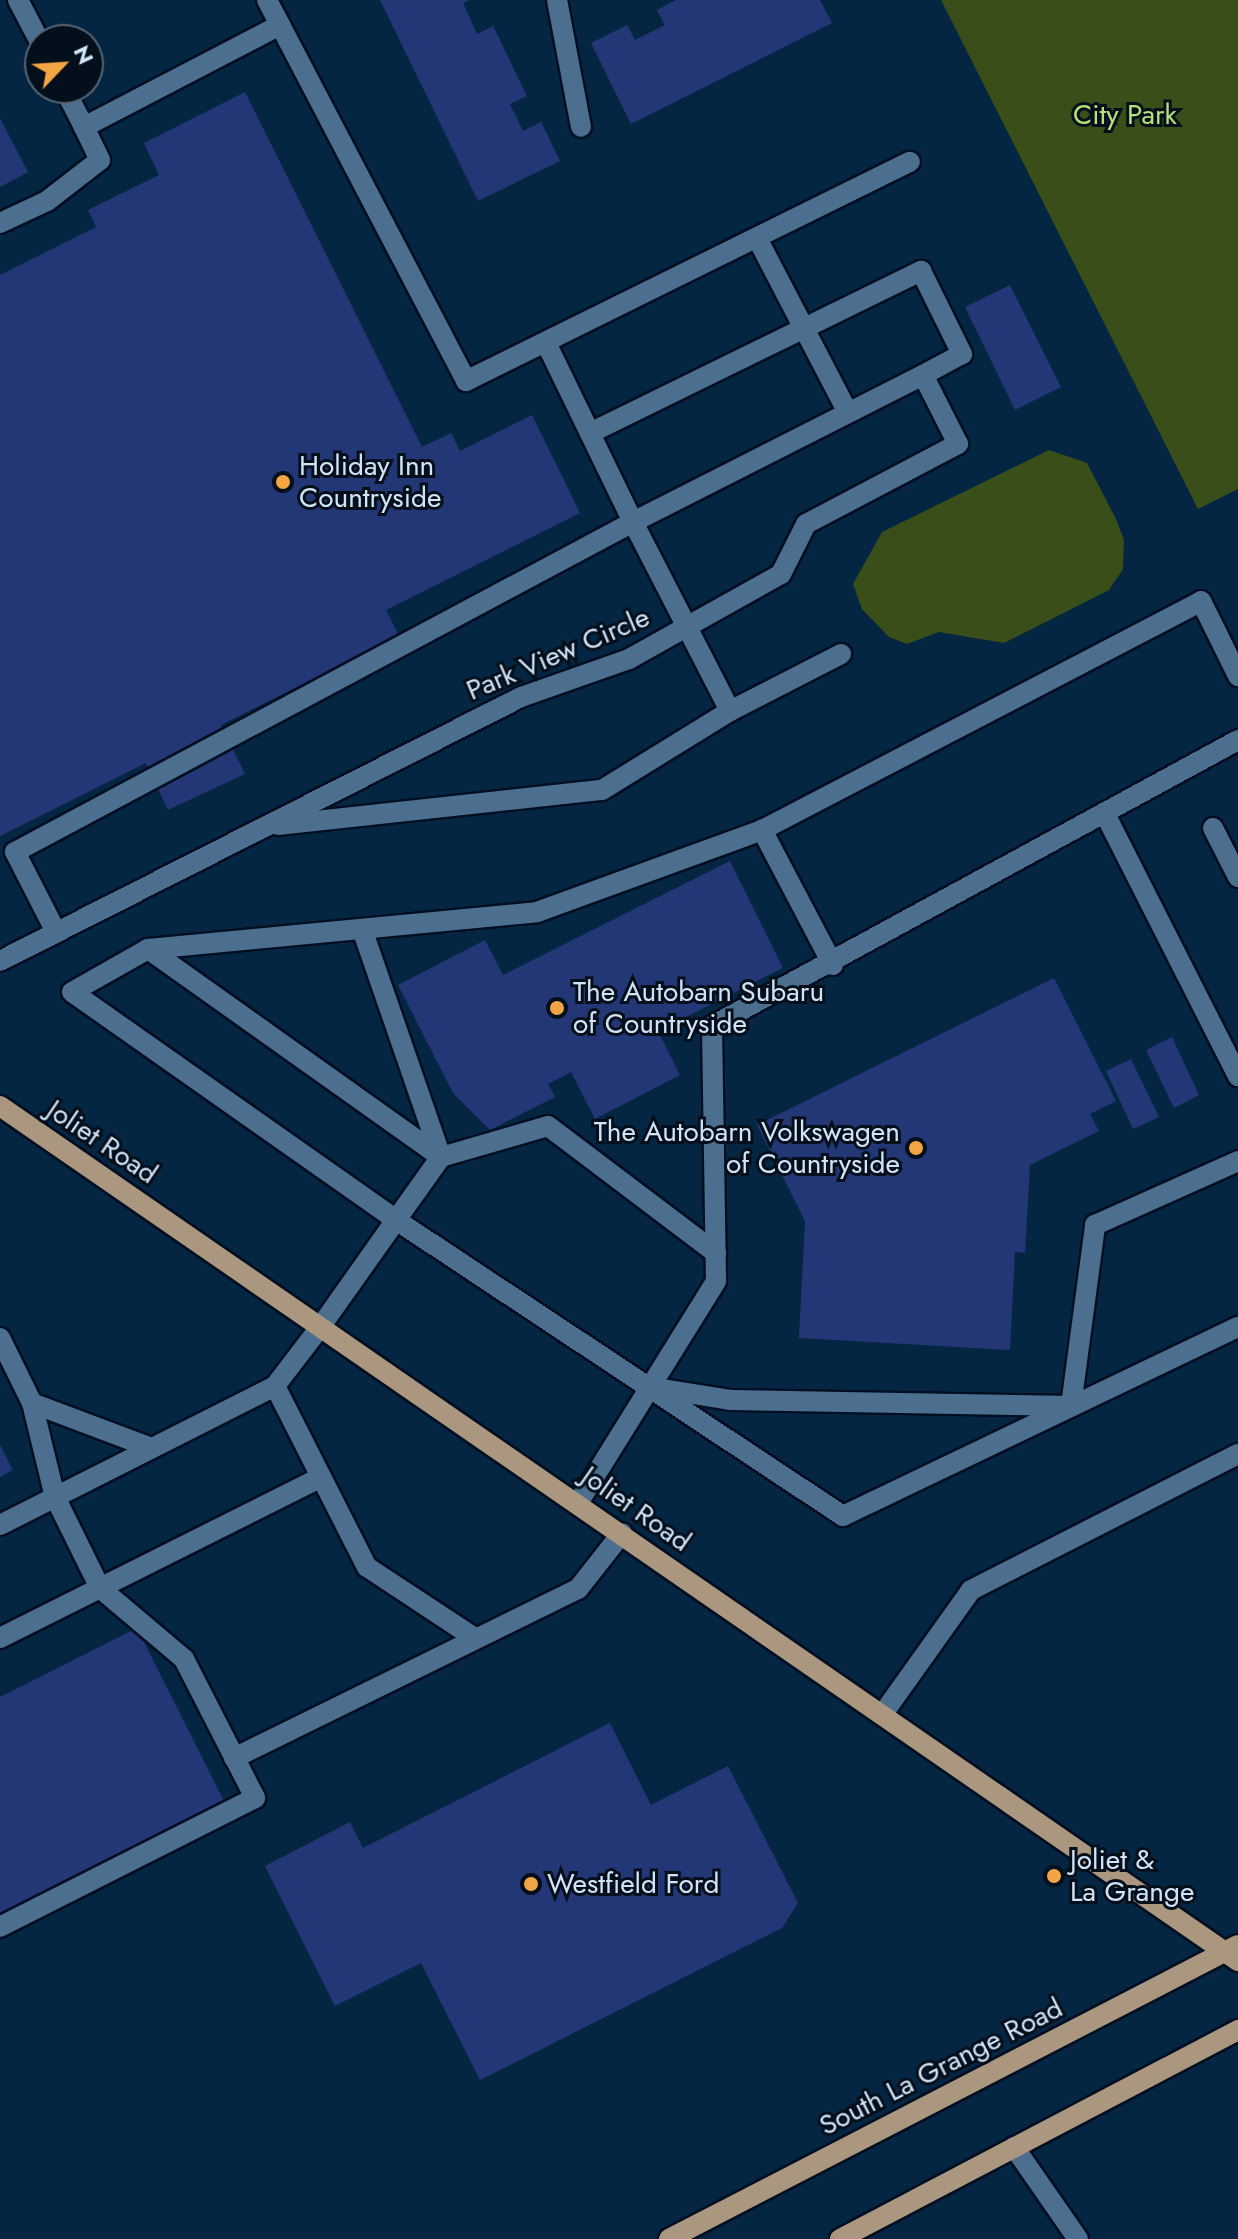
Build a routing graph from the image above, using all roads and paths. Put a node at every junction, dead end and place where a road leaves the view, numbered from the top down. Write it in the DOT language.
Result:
graph roads {
  1 [pos="18,0"];
  2 [pos="267,0"];
  3 [pos="557,0"];
  4 [pos="31,24"];
  5 [pos="280,25"];
  6 [pos="72,104"];
  7 [pos="84,127"];
  8 [pos="581,127"];
  9 [pos="910,162"];
  10 [pos="0,223"];
  11 [pos="757,238"];
  12 [pos="805,328"];
  13 [pos="546,343"];
  14 [pos="923,375"];
  15 [pos="848,413"];
  16 [pos="590,433"];
  17 [pos="633,522"];
  18 [pos="686,627"];
  19 [pos="841,654"];
  20 [pos="1238,676"];
  21 [pos="730,711"];
  22 [pos="1238,740"];
  23 [pos="1105,814"];
  24 [pos="265,827"];
  25 [pos="1213,828"];
  26 [pos="762,830"];
  27 [pos="1238,877"];
  28 [pos="362,929"];
  29 [pos="56,932"];
  30 [pos="148,949"];
  31 [pos="0,961"];
  32 [pos="833,965"];
  33 [pos="1238,1076"];
  34 [pos="0,1106"];
  35 [pos="441,1157"];
  36 [pos="1238,1161"];
  37 [pos="396,1220"];
  38 [pos="716,1253"];
  39 [pos="321,1326"];
  40 [pos="1238,1327"];
  41 [pos="0,1338"];
  42 [pos="275,1386"];
  43 [pos="648,1387"];
  44 [pos="32,1403"];
  45 [pos="1071,1406"];
  46 [pos="152,1448"];
  47 [pos="1238,1454"];
  48 [pos="321,1477"];
  49 [pos="55,1497"];
  50 [pos="578,1503"];
  51 [pos="0,1525"];
  52 [pos="622,1533"];
  53 [pos="100,1588"];
  54 [pos="473,1637"];
  55 [pos="0,1638"];
  56 [pos="882,1715"];
  57 [pos="234,1758"];
  58 [pos="0,1927"];
  59 [pos="1233,1953"];
  60 [pos="1238,2030"];
  61 [pos="1014,2147"];
  62 [pos="669,2239"];
  63 [pos="840,2239"];
  64 [pos="1078,2239"];
  1 -- 4 [label="lane"];
  2 -- 5 [label="lane"];
  3 -- 8 [label="lane"];
  5 -- 7 [label="lane"];
  5 -- 13 [label="lane"];
  6 -- 7 [label="lane"];
  7 -- 10 [label="lane"];
  9 -- 11 [label="lane"];
  11 -- 12 [label="lane"];
  11 -- 13 [label="lane"];
  12 -- 14 [label="lane"];
  12 -- 15 [label="lane"];
  12 -- 16 [label="lane"];
  13 -- 16 [label="lane"];
  14 -- 15 [label="lane"];
  14 -- 18 [label="lane, Park View Circle"];
  15 -- 17 [label="lane"];
  16 -- 17 [label="lane"];
  17 -- 18 [label="lane"];
  17 -- 29 [label="lane"];
  18 -- 21 [label="lane"];
  18 -- 24 [label="lane, Park View Circle"];
  19 -- 21 [label="lane"];
  20 -- 26 [label="lane"];
  21 -- 24 [label="lane"];
  22 -- 23 [label="lane"];
  23 -- 32 [label="lane"];
  23 -- 33 [label="lane"];
  24 -- 29 [label="lane, Park View Circle"];
  25 -- 27 [label="lane"];
  26 -- 28 [label="lane"];
  26 -- 32 [label="lane"];
  28 -- 30 [label="lane"];
  28 -- 35 [label="lane"];
  29 -- 31 [label="lane, Park View Circle"];
  30 -- 35 [label="lane"];
  30 -- 37 [label="lane"];
  32 -- 38 [label="lane"];
  34 -- 39 [label="main road, Joliet Road"];
  35 -- 37 [label="lane"];
  35 -- 38 [label="lane"];
  36 -- 45 [label="lane"];
  37 -- 39 [label="lane"];
  37 -- 43 [label="lane"];
  38 -- 43 [label="lane"];
  39 -- 42 [label="lane"];
  39 -- 50 [label="main road, Joliet Road"];
  40 -- 45 [label="lane"];
  41 -- 44 [label="lane"];
  42 -- 46 [label="lane"];
  42 -- 48 [label="lane"];
  43 -- 45 [label="lane"];
  43 -- 45 [label="lane"];
  43 -- 50 [label="lane"];
  44 -- 46 [label="lane"];
  44 -- 49 [label="lane"];
  46 -- 49 [label="lane"];
  47 -- 56 [label="lane"];
  48 -- 53 [label="lane"];
  48 -- 54 [label="lane"];
  49 -- 51 [label="lane"];
  49 -- 53 [label="lane"];
  50 -- 52 [label="main road, Joliet Road"];
  52 -- 54 [label="lane"];
  52 -- 56 [label="main road, Joliet Road"];
  53 -- 55 [label="lane"];
  53 -- 57 [label="lane"];
  54 -- 57 [label="lane"];
  56 -- 59 [label="main road, Joliet Road"];
  57 -- 58 [label="lane"];
  59 -- 62 [label="main road, South La Grange Road"];
  60 -- 61 [label="main road"];
  61 -- 63 [label="main road"];
  61 -- 64 [label="lane"];
}
